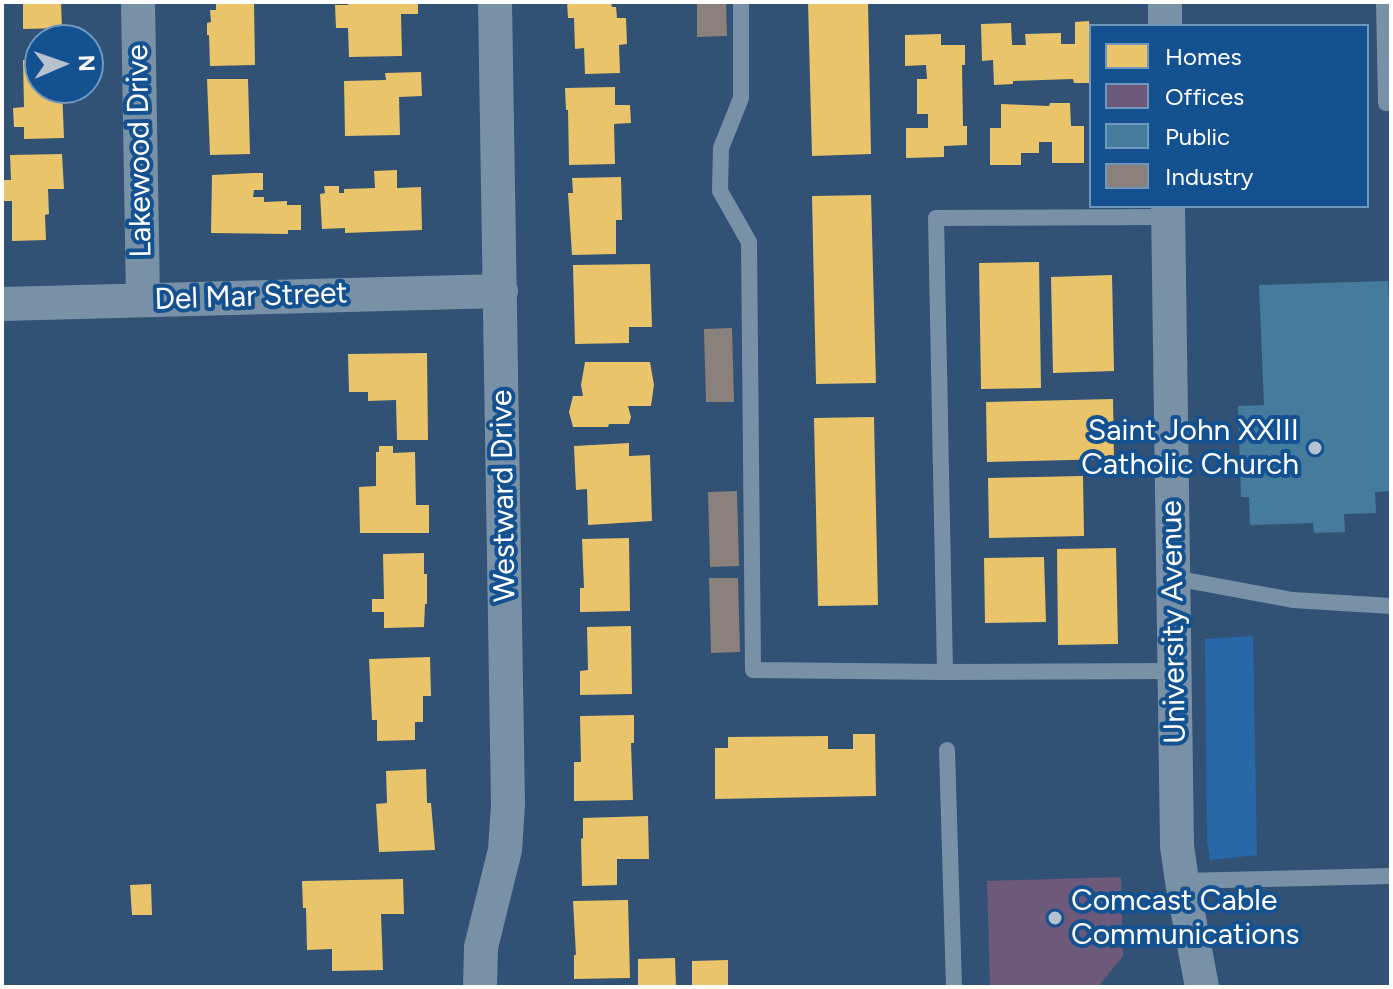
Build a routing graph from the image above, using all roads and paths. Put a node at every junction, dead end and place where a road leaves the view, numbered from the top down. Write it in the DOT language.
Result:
graph roads {
  1 [pos="138,2"];
  2 [pos="495,2"];
  3 [pos="741,2"];
  4 [pos="1165,2"];
  5 [pos="1384,2"];
  6 [pos="1165,24"];
  7 [pos="1391,103"];
  8 [pos="1168,212"];
  9 [pos="501,291"];
  10 [pos="143,300"];
  11 [pos="2,304"];
  12 [pos="1174,578"];
  13 [pos="1391,606"];
  14 [pos="1175,671"];
  15 [pos="945,672"];
  16 [pos="947,750"];
  17 [pos="1391,876"];
  18 [pos="1182,881"];
  19 [pos="480,987"];
  20 [pos="954,987"];
  21 [pos="1202,987"];
  1 -- 10 [label="street, Lakewood Drive"];
  2 -- 9 [label="street, Westward Drive"];
  3 -- 15 [label="lane"];
  4 -- 6 [label="street"];
  5 -- 7 [label="lane"];
  8 -- 12 [label="street, University Avenue"];
  8 -- 15 [label="lane"];
  9 -- 10 [label="street, Del Mar Street"];
  9 -- 19 [label="street, Westward Drive"];
  10 -- 11 [label="street, Del Mar Street"];
  12 -- 13 [label="lane"];
  12 -- 14 [label="street, University Avenue"];
  14 -- 15 [label="lane"];
  14 -- 18 [label="street, University Avenue"];
  16 -- 20 [label="lane"];
  17 -- 18 [label="lane"];
  18 -- 21 [label="street, University Avenue"];
}
